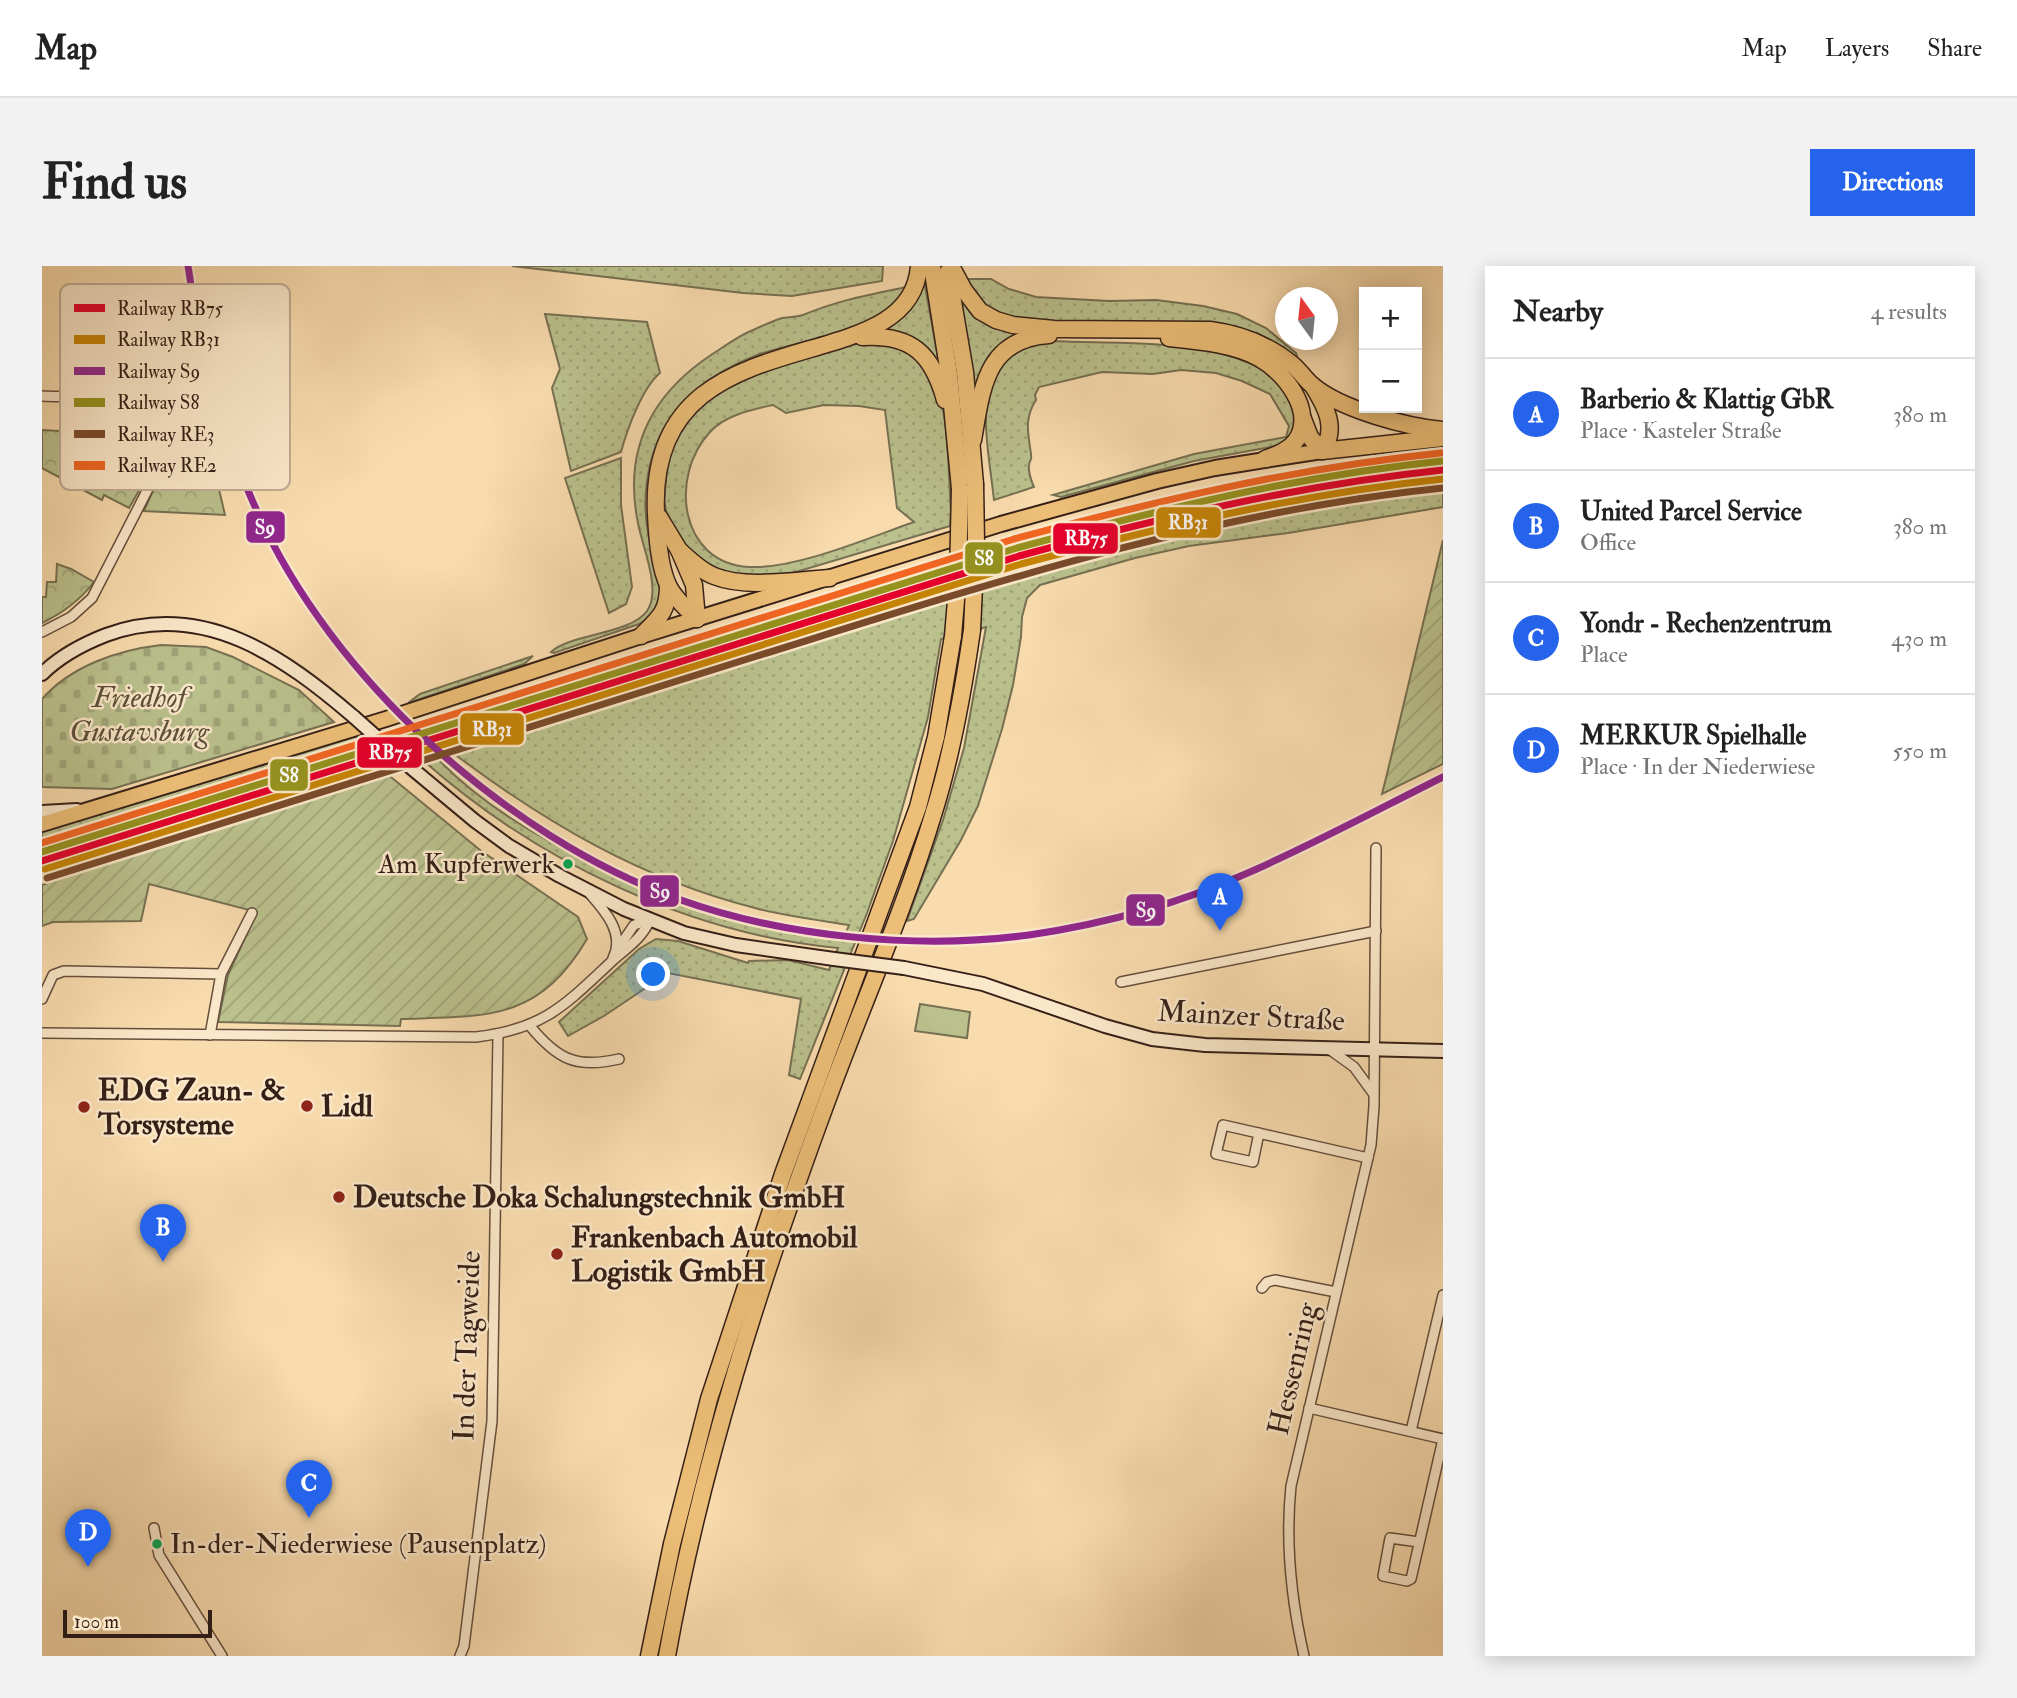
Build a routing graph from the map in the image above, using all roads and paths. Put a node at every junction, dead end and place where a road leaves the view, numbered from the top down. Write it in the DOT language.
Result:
graph roads {
  1 [pos="919,266"];
  2 [pos="932,266"];
  3 [pos="949,266"];
  4 [pos="852,337"];
  5 [pos="1312,385"];
  6 [pos="42,396"];
  7 [pos="60,397"];
  8 [pos="1302,416"];
  9 [pos="1443,430"];
  10 [pos="1443,438"];
  11 [pos="965,441"];
  12 [pos="1322,451"];
  13 [pos="1265,460"];
  14 [pos="967,486"];
  15 [pos="147,490"];
  16 [pos="655,509"];
  17 [pos="678,550"];
  18 [pos="830,578"];
  19 [pos="668,586"];
  20 [pos="697,619"];
  21 [pos="42,632"];
  22 [pos="641,636"];
  23 [pos="48,669"];
  24 [pos="88,809"];
  25 [pos="42,812"];
  26 [pos="42,824"];
  27 [pos="1376,848"];
  28 [pos="587,891"];
  29 [pos="252,913"];
  30 [pos="650,920"];
  31 [pos="1376,931"];
  32 [pos="617,950"];
  33 [pos="610,963"];
  34 [pos="221,974"];
  35 [pos="1121,982"];
  36 [pos="42,999"];
  37 [pos="530,1026"];
  38 [pos="42,1033"];
  39 [pos="210,1035"];
  40 [pos="498,1035"];
  41 [pos="1329,1048"];
  42 [pos="1374,1049"];
  43 [pos="1443,1051"];
  44 [pos="618,1059"];
  45 [pos="1374,1094"];
  46 [pos="1259,1133"];
  47 [pos="1368,1158"];
  48 [pos="1262,1288"];
  49 [pos="1336,1292"];
  50 [pos="1443,1295"];
  51 [pos="1439,1331"];
  52 [pos="1309,1408"];
  53 [pos="1411,1431"];
  54 [pos="1443,1439"];
  55 [pos="154,1528"];
  56 [pos="1419,1542"];
  57 [pos="222,1656"];
  58 [pos="460,1656"];
  59 [pos="649,1656"];
  60 [pos="667,1656"];
  61 [pos="1304,1656"];
  1 -- 4 [label="highway"];
  2 -- 11 [label="highway"];
  3 -- 5 [label="highway"];
  3 -- 11 [label="highway"];
  4 -- 11 [label="highway"];
  4 -- 16 [label="highway"];
  5 -- 9 [label="highway"];
  5 -- 12 [label="highway"];
  6 -- 7 [label="street"];
  8 -- 11 [label="highway"];
  8 -- 12 [label="highway"];
  8 -- 13 [label="highway"];
  10 -- 12 [label="highway"];
  11 -- 14 [label="highway"];
  12 -- 13 [label="main road"];
  13 -- 18 [label="main road"];
  14 -- 59 [label="highway, bridge"];
  14 -- 60 [label="highway, bridge"];
  15 -- 21 [label="street"];
  16 -- 17 [label="highway"];
  16 -- 19 [label="highway"];
  17 -- 18 [label="highway"];
  17 -- 20 [label="highway"];
  18 -- 20 [label="main road"];
  19 -- 20 [label="highway"];
  19 -- 22 [label="highway"];
  20 -- 22 [label="main road"];
  22 -- 24 [label="main road"];
  23 -- 28 [label="main road, Mainzer Straße, bridge"];
  24 -- 25 [label="main road"];
  24 -- 26 [label="main road"];
  27 -- 31 [label="street, Hessenring"];
  28 -- 30 [label="main road, Mainzer Straße"];
  28 -- 32 [label="street"];
  29 -- 34 [label="street"];
  30 -- 32 [label="street"];
  30 -- 33 [label="street"];
  30 -- 41 [label="main road, Mainzer Straße, bridge"];
  31 -- 35 [label="street"];
  31 -- 42 [label="street, Hessenring"];
  32 -- 33 [label="street"];
  33 -- 37 [label="street"];
  34 -- 36 [label="street"];
  34 -- 39 [label="street"];
  37 -- 40 [label="street"];
  37 -- 44 [label="street"];
  38 -- 39 [label="street"];
  39 -- 40 [label="street"];
  40 -- 58 [label="street, In der Tagweide"];
  41 -- 42 [label="main road, Mainzer Straße"];
  41 -- 45 [label="street"];
  42 -- 43 [label="main road, Mainzer Straße"];
  42 -- 45 [label="street, Hessenring"];
  45 -- 47 [label="street, Hessenring"];
  46 -- 46 [label="street"];
  46 -- 47 [label="street"];
  47 -- 49 [label="street, Hessenring"];
  48 -- 49 [label="street"];
  49 -- 52 [label="street, Hessenring"];
  50 -- 51 [label="street"];
  51 -- 53 [label="street"];
  52 -- 53 [label="street"];
  52 -- 61 [label="street, Hessenring"];
  53 -- 54 [label="street"];
  54 -- 56 [label="street"];
  55 -- 57 [label="street"];
  56 -- 56 [label="street"];
}
